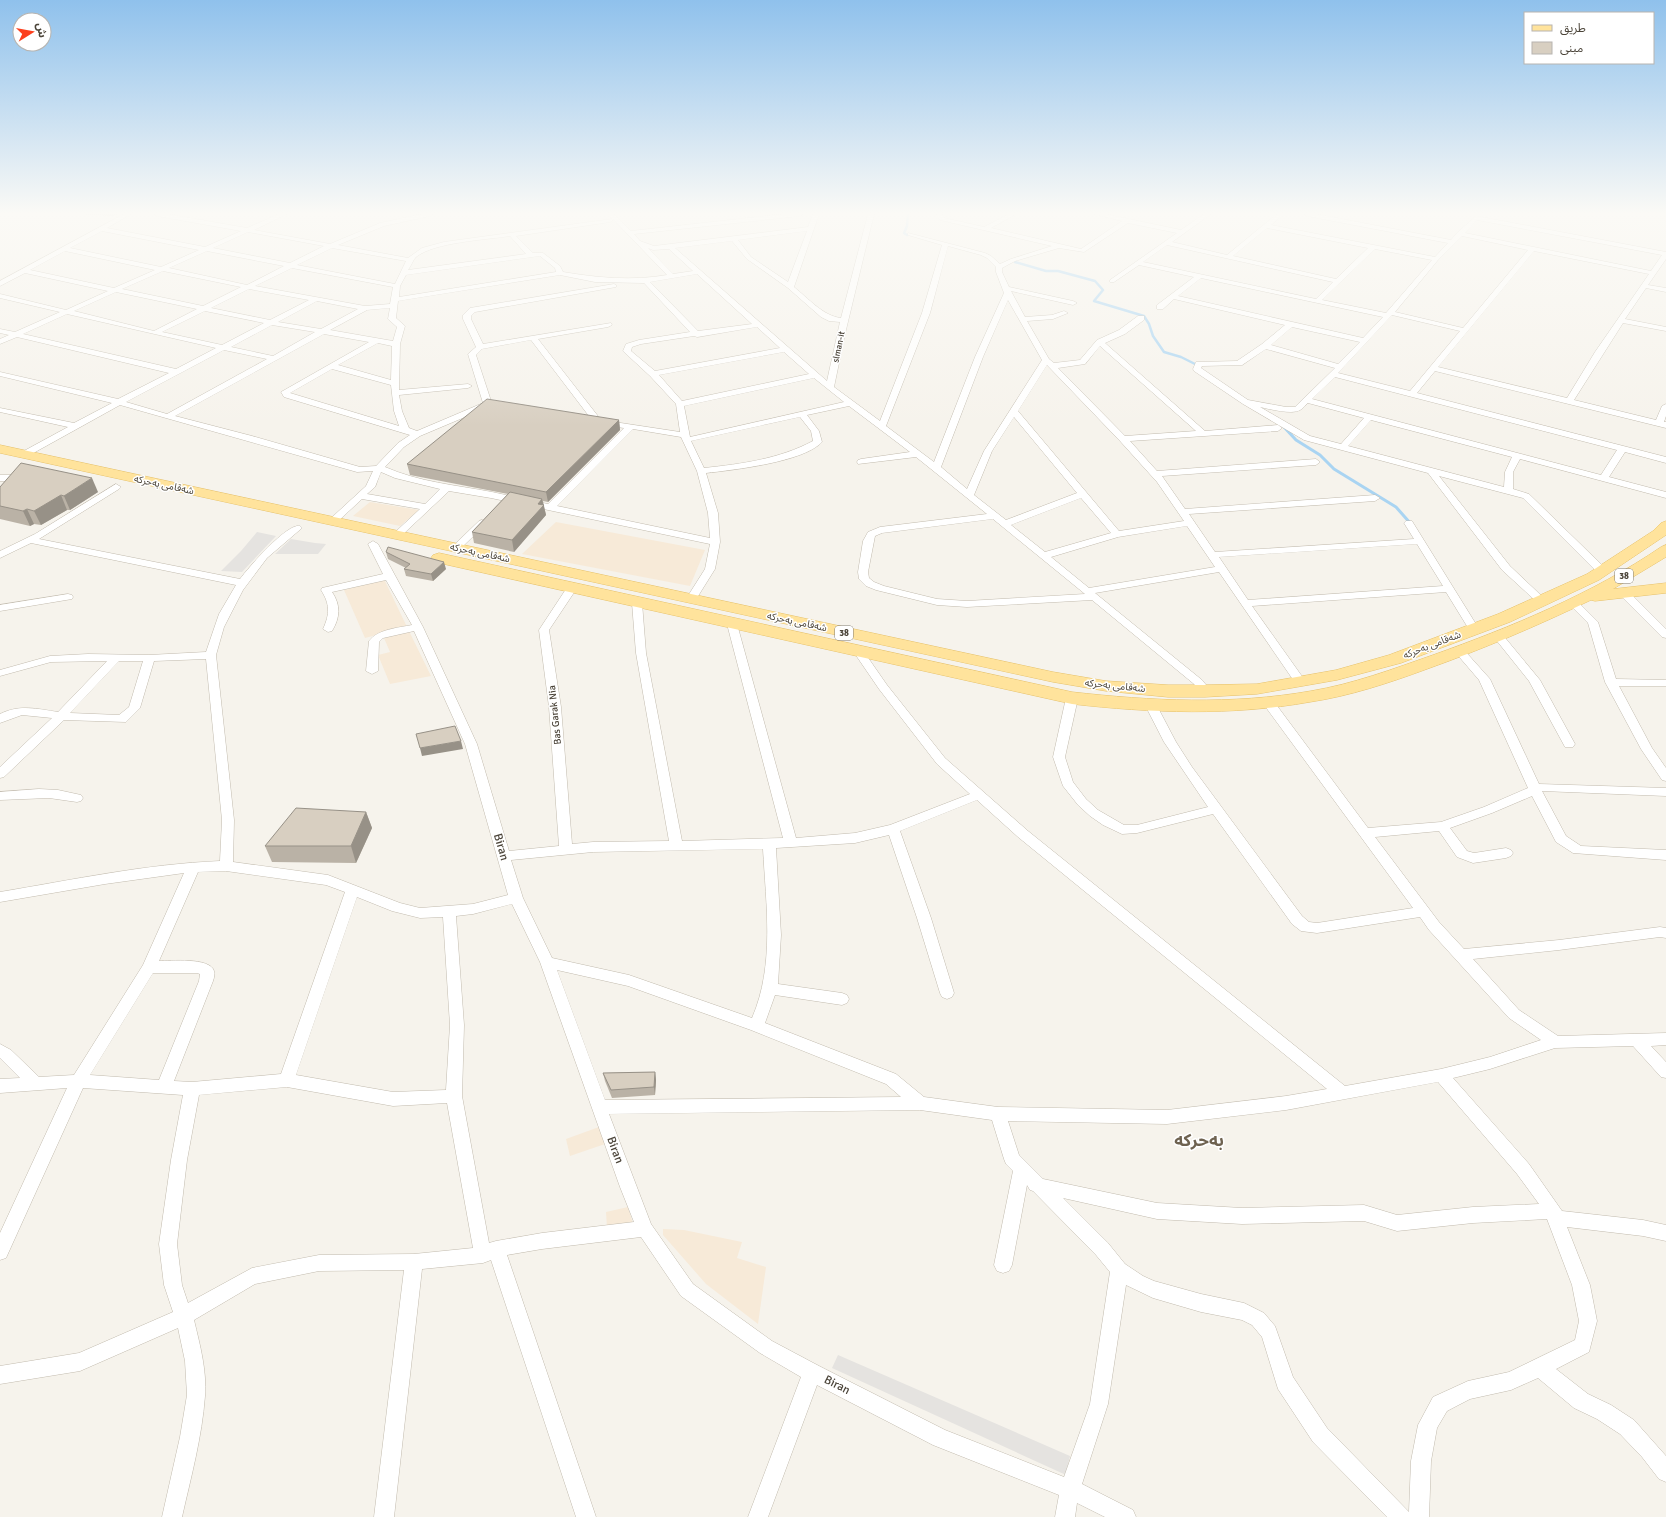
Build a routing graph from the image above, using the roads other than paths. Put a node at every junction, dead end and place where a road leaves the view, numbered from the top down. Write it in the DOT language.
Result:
graph roads {
  1 [pos="92,285"];
  2 [pos="129,285"];
  3 [pos="239,285"];
  4 [pos="254,285"];
  5 [pos="390,285"];
  6 [pos="495,285"];
  7 [pos="622,285"];
  8 [pos="649,285"];
  9 [pos="712,285"];
  10 [pos="787,285"];
  11 [pos="854,285"];
  12 [pos="934,285"];
  13 [pos="1005,285"];
  14 [pos="1189,285"];
  15 [pos="1241,285"];
  16 [pos="1333,285"];
  17 [pos="1414,285"];
  18 [pos="1502,285"];
  19 [pos="397,286"];
  20 [pos="1644,286"];
  21 [pos="249,287"];
  22 [pos="790,287"];
  23 [pos="118,290"];
  24 [pos="1007,290"];
  25 [pos="1666,290"];
  26 [pos="0,296"];
  27 [pos="1173,297"];
  28 [pos="316,299"];
  29 [pos="1317,301"];
  30 [pos="394,303"];
  31 [pos="1073,303"];
  32 [pos="1160,307"];
  33 [pos="365,308"];
  34 [pos="205,309"];
  35 [pos="68,312"];
  36 [pos="1064,313"];
  37 [pos="1389,314"];
  38 [pos="1142,318"];
  39 [pos="1023,319"];
  40 [pos="845,320"];
  41 [pos="1621,320"];
  42 [pos="273,323"];
  43 [pos="1291,324"];
  44 [pos="608,325"];
  45 [pos="758,325"];
  46 [pos="1666,329"];
  47 [pos="1464,330"];
  48 [pos="0,332"];
  49 [pos="321,332"];
  50 [pos="155,333"];
  51 [pos="16,335"];
  52 [pos="697,335"];
  53 [pos="533,338"];
  54 [pos="376,341"];
  55 [pos="1365,341"];
  56 [pos="0,342"];
  57 [pos="1100,342"];
  58 [pos="396,344"];
  59 [pos="1265,346"];
  60 [pos="480,347"];
  61 [pos="225,348"];
  62 [pos="786,350"];
  63 [pos="274,358"];
  64 [pos="1049,363"];
  65 [pos="332,366"];
  66 [pos="1340,367"];
  67 [pos="1433,368"];
  68 [pos="177,372"];
  69 [pos="0,374"];
  70 [pos="653,374"];
  71 [pos="1333,374"];
  72 [pos="816,375"];
  73 [pos="395,384"];
  74 [pos="468,386"];
  75 [pos="830,387"];
  76 [pos="395,393"];
  77 [pos="1412,394"];
  78 [pos="1305,400"];
  79 [pos="1569,401"];
  80 [pos="119,402"];
  81 [pos="1246,402"];
  82 [pos="851,403"];
  83 [pos="680,404"];
  84 [pos="491,405"];
  85 [pos="1666,406"];
  86 [pos="0,410"];
  87 [pos="1013,410"];
  88 [pos="803,414"];
  89 [pos="168,416"];
  90 [pos="1370,417"];
  91 [pos="583,419"];
  92 [pos="598,422"];
  93 [pos="464,423"];
  94 [pos="1662,424"];
  95 [pos="75,426"];
  96 [pos="882,426"];
  97 [pos="630,427"];
  98 [pos="1278,428"];
  99 [pos="405,430"];
  100 [pos="417,434"];
  101 [pos="1204,434"];
  102 [pos="686,438"];
  103 [pos="1123,439"];
  104 [pos="1343,447"];
  105 [pos="0,449"];
  106 [pos="1622,449"];
  107 [pos="25,454"];
  108 [pos="918,454"];
  109 [pos="1517,456"];
  110 [pos="1666,460"];
  111 [pos="0,462"];
  112 [pos="861,462"];
  113 [pos="1316,462"];
  114 [pos="379,468"];
  115 [pos="936,468"];
  116 [pos="22,470"];
  117 [pos="1431,471"];
  118 [pos="701,472"];
  119 [pos="1156,474"];
  120 [pos="0,478"];
  121 [pos="14,478"];
  122 [pos="1603,479"];
  123 [pos="116,487"];
  124 [pos="4,488"];
  125 [pos="448,488"];
  126 [pos="1508,491"];
  127 [pos="1083,494"];
  128 [pos="1666,495"];
  129 [pos="361,496"];
  130 [pos="969,496"];
  131 [pos="1375,498"];
  132 [pos="427,507"];
  133 [pos="550,508"];
  134 [pos="1182,512"];
  135 [pos="490,515"];
  136 [pos="994,516"];
  137 [pos="332,522"];
  138 [pos="1190,523"];
  139 [pos="1409,523"];
  140 [pos="1004,524"];
  141 [pos="1666,526"];
  142 [pos="297,528"];
  143 [pos="1117,534"];
  144 [pos="396,536"];
  145 [pos="29,540"];
  146 [pos="1421,541"];
  147 [pos="715,542"];
  148 [pos="374,544"];
  149 [pos="419,546"];
  150 [pos="456,548"];
  151 [pos="1666,550"];
  152 [pos="1212,555"];
  153 [pos="0,556"];
  154 [pos="1043,556"];
  155 [pos="1221,569"];
  156 [pos="1602,571"];
  157 [pos="389,576"];
  158 [pos="242,583"];
  159 [pos="572,588"];
  160 [pos="1666,588"];
  161 [pos="1449,589"];
  162 [pos="1623,592"];
  163 [pos="1090,594"];
  164 [pos="68,597"];
  165 [pos="691,600"];
  166 [pos="1576,600"];
  167 [pos="1542,601"];
  168 [pos="1244,602"];
  169 [pos="637,603"];
  170 [pos="0,608"];
  171 [pos="732,624"];
  172 [pos="418,627"];
  173 [pos="328,629"];
  174 [pos="1474,629"];
  175 [pos="1666,635"];
  176 [pos="1498,636"];
  177 [pos="858,651"];
  178 [pos="1460,652"];
  179 [pos="211,655"];
  180 [pos="116,658"];
  181 [pos="149,658"];
  182 [pos="1395,659"];
  183 [pos="1409,669"];
  184 [pos="372,671"];
  185 [pos="0,673"];
  186 [pos="1300,682"];
  187 [pos="1343,682"];
  188 [pos="1611,682"];
  189 [pos="1666,683"];
  190 [pos="1205,691"];
  191 [pos="1072,698"];
  192 [pos="1268,702"];
  193 [pos="1151,705"];
  194 [pos="61,716"];
  195 [pos="0,719"];
  196 [pos="1569,744"];
  197 [pos="1,772"];
  198 [pos="1665,775"];
  199 [pos="1535,789"];
  200 [pos="1666,792"];
  201 [pos="978,795"];
  202 [pos="0,796"];
  203 [pos="77,798"];
  204 [pos="1216,809"];
  205 [pos="1442,826"];
  206 [pos="893,829"];
  207 [pos="1366,833"];
  208 [pos="791,843"];
  209 [pos="769,844"];
  210 [pos="676,846"];
  211 [pos="566,850"];
  212 [pos="1506,853"];
  213 [pos="1666,854"];
  214 [pos="503,856"];
  215 [pos="226,866"];
  216 [pos="193,867"];
  217 [pos="353,889"];
  218 [pos="0,897"];
  219 [pos="516,898"];
  220 [pos="1424,911"];
  221 [pos="449,912"];
  222 [pos="1666,933"];
  223 [pos="1460,955"];
  224 [pos="547,962"];
  225 [pos="149,967"];
  226 [pos="770,989"];
  227 [pos="947,993"];
  228 [pos="842,999"];
  229 [pos="756,1026"];
  230 [pos="1666,1028"];
  231 [pos="1660,1038"];
  232 [pos="1637,1040"];
  233 [pos="1555,1042"];
  234 [pos="0,1050"];
  235 [pos="1666,1072"];
  236 [pos="1441,1075"];
  237 [pos="287,1080"];
  238 [pos="78,1081"];
  239 [pos="36,1084"];
  240 [pos="0,1086"];
  241 [pos="164,1087"];
  242 [pos="192,1090"];
  243 [pos="1342,1093"];
  244 [pos="454,1096"];
  245 [pos="920,1103"];
  246 [pos="599,1107"];
  247 [pos="998,1114"];
  248 [pos="1022,1170"];
  249 [pos="1036,1184"];
  250 [pos="1554,1215"];
  251 [pos="646,1229"];
  252 [pos="1666,1233"];
  253 [pos="0,1252"];
  254 [pos="490,1252"];
  255 [pos="414,1262"];
  256 [pos="1003,1265"];
  257 [pos="1120,1270"];
  258 [pos="184,1316"];
  259 [pos="1541,1368"];
  260 [pos="812,1373"];
  261 [pos="0,1375"];
  262 [pos="1666,1472"];
  263 [pos="1070,1489"];
  264 [pos="172,1517"];
  265 [pos="384,1517"];
  266 [pos="586,1517"];
  267 [pos="758,1517"];
  268 [pos="1065,1517"];
  269 [pos="1126,1517"];
  270 [pos="1401,1517"];
  271 [pos="1419,1517"];
  1 -- 23 [label="street"];
  2 -- 23 [label="street"];
  3 -- 21 [label="street"];
  4 -- 21 [label="street"];
  5 -- 19 [label="street"];
  6 -- 30 [label="street"];
  7 -- 60 [label="street"];
  8 -- 52 [label="street"];
  9 -- 45 [label="street"];
  10 -- 22 [label="street"];
  11 -- 40 [label="street, slman-it"];
  12 -- 96 [label="street"];
  13 -- 24 [label="street"];
  14 -- 27 [label="street"];
  15 -- 29 [label="street"];
  16 -- 29 [label="street"];
  17 -- 37 [label="street"];
  18 -- 47 [label="street"];
  19 -- 30 [label="street"];
  20 -- 25 [label="street"];
  20 -- 41 [label="street"];
  21 -- 28 [label="street"];
  21 -- 34 [label="street"];
  22 -- 40 [label="street"];
  23 -- 34 [label="street"];
  23 -- 35 [label="street"];
  24 -- 31 [label="street"];
  24 -- 39 [label="street"];
  24 -- 115 [label="street"];
  26 -- 35 [label="street"];
  27 -- 32 [label="street"];
  27 -- 43 [label="street"];
  28 -- 33 [label="street"];
  28 -- 42 [label="street"];
  29 -- 37 [label="street"];
  30 -- 33 [label="street"];
  30 -- 58 [label="street"];
  33 -- 49 [label="street"];
  34 -- 42 [label="street"];
  34 -- 50 [label="street"];
  35 -- 50 [label="street"];
  35 -- 51 [label="street"];
  36 -- 39 [label="street"];
  37 -- 47 [label="street"];
  37 -- 55 [label="street"];
  38 -- 57 [label="street"];
  39 -- 64 [label="street"];
  40 -- 75 [label="street, slman-it"];
  41 -- 46 [label="street"];
  41 -- 79 [label="street"];
  42 -- 49 [label="street"];
  42 -- 61 [label="street"];
  43 -- 55 [label="street"];
  43 -- 59 [label="street"];
  44 -- 53 [label="street"];
  45 -- 52 [label="street"];
  45 -- 62 [label="street"];
  47 -- 67 [label="street"];
  48 -- 51 [label="street"];
  49 -- 54 [label="street"];
  49 -- 63 [label="street"];
  50 -- 61 [label="street"];
  51 -- 56 [label="street"];
  51 -- 68 [label="street"];
  52 -- 70 [label="street"];
  53 -- 60 [label="street"];
  53 -- 92 [label="street"];
  54 -- 58 [label="street"];
  54 -- 65 [label="street"];
  55 -- 66 [label="street"];
  57 -- 64 [label="street"];
  57 -- 101 [label="street"];
  58 -- 73 [label="street"];
  59 -- 66 [label="street"];
  59 -- 81 [label="street"];
  60 -- 84 [label="street"];
  61 -- 63 [label="street"];
  61 -- 68 [label="street"];
  62 -- 70 [label="street"];
  62 -- 72 [label="street"];
  63 -- 89 [label="street"];
  64 -- 87 [label="street"];
  64 -- 103 [label="street"];
  65 -- 73 [label="street"];
  65 -- 99 [label="street"];
  66 -- 71 [label="street"];
  67 -- 77 [label="street"];
  67 -- 79 [label="street"];
  68 -- 80 [label="street"];
  69 -- 80 [label="street"];
  70 -- 83 [label="street"];
  71 -- 77 [label="street"];
  71 -- 78 [label="street"];
  72 -- 75 [label="street"];
  72 -- 83 [label="street"];
  73 -- 76 [label="street"];
  74 -- 76 [label="street"];
  75 -- 82 [label="street"];
  76 -- 99 [label="street"];
  77 -- 106 [label="street"];
  78 -- 81 [label="street"];
  78 -- 90 [label="street"];
  79 -- 94 [label="street"];
  80 -- 89 [label="street"];
  80 -- 95 [label="street"];
  81 -- 104 [label="street"];
  82 -- 88 [label="street"];
  82 -- 96 [label="street"];
  83 -- 102 [label="street"];
  84 -- 93 [label="street"];
  84 -- 100 [label="street"];
  85 -- 94 [label="street"];
  86 -- 95 [label="street"];
  87 -- 127 [label="street"];
  87 -- 130 [label="street"];
  88 -- 102 [label="street"];
  88 -- 118 [label="street"];
  89 -- 114 [label="street"];
  90 -- 104 [label="street"];
  90 -- 109 [label="street"];
  91 -- 92 [label="street"];
  92 -- 97 [label="street"];
  95 -- 107 [label="street"];
  96 -- 108 [label="street"];
  97 -- 102 [label="street"];
  97 -- 133 [label="street"];
  98 -- 101 [label="street"];
  99 -- 100 [label="street"];
  100 -- 114 [label="street"];
  101 -- 103 [label="street"];
  102 -- 118 [label="street"];
  103 -- 119 [label="street"];
  104 -- 117 [label="street"];
  105 -- 107 [label="main road, شەقامی بەحرکە / 38"];
  106 -- 110 [label="street"];
  106 -- 122 [label="street"];
  107 -- 137 [label="main road, شەقامی بەحرکە / 38"];
  108 -- 112 [label="street"];
  108 -- 115 [label="street"];
  109 -- 122 [label="street"];
  109 -- 126 [label="street"];
  111 -- 123 [label="main road, شەقامی بەحرکە / 38"];
  113 -- 119 [label="street"];
  114 -- 125 [label="street"];
  114 -- 129 [label="street"];
  115 -- 130 [label="street"];
  116 -- 121 [label="street"];
  117 -- 126 [label="street"];
  117 -- 167 [label="street"];
  118 -- 147 [label="street"];
  119 -- 134 [label="street"];
  120 -- 121 [label="street"];
  121 -- 124 [label="street"];
  122 -- 128 [label="street"];
  123 -- 142 [label="main road, شەقامی بەحرکە / 38"];
  123 -- 145 [label="street"];
  125 -- 132 [label="street"];
  125 -- 133 [label="street"];
  126 -- 156 [label="street"];
  127 -- 140 [label="street"];
  127 -- 143 [label="street"];
  129 -- 132 [label="street"];
  129 -- 137 [label="street"];
  130 -- 136 [label="street"];
  131 -- 134 [label="street"];
  132 -- 144 [label="street"];
  133 -- 147 [label="street"];
  134 -- 138 [label="street"];
  135 -- 150 [label="street"];
  136 -- 140 [label="street"];
  136 -- 163 [label="street"];
  137 -- 144 [label="main road, شەقامی بەحرکە / 38"];
  138 -- 143 [label="street"];
  138 -- 152 [label="street"];
  139 -- 146 [label="street"];
  140 -- 154 [label="street"];
  141 -- 156 [label="main road, شەقامی بەحرکە / 38"];
  142 -- 148 [label="main road, شەقامی بەحرکە / 38"];
  142 -- 158 [label="street"];
  143 -- 154 [label="street"];
  144 -- 149 [label="main road, شەقامی بەحرکە / 38"];
  145 -- 153 [label="street"];
  145 -- 158 [label="street"];
  146 -- 152 [label="street"];
  146 -- 161 [label="street"];
  147 -- 165 [label="street"];
  148 -- 149 [label="main road, شەقامی بەحرکە / 38"];
  148 -- 157 [label="street, Biran"];
  149 -- 150 [label="main road, شەقامی بەحرکە / 38"];
  149 -- 159 [label="main road, شەقامی بەحرکە / 38"];
  150 -- 165 [label="main road, شەقامی بەحرکە / 38"];
  151 -- 166 [label="main road, شەقامی بەحرکە / 38"];
  152 -- 155 [label="street"];
  154 -- 163 [label="street"];
  155 -- 163 [label="street"];
  155 -- 168 [label="street"];
  156 -- 167 [label="main road, شەقامی بەحرکە / 38"];
  157 -- 172 [label="street, Biran"];
  157 -- 173 [label="street"];
  158 -- 179 [label="street"];
  159 -- 169 [label="main road, شەقامی بەحرکە / 38"];
  159 -- 211 [label="street, Bas Garak Nia"];
  160 -- 162 [label="main road, 38"];
  161 -- 168 [label="street"];
  161 -- 174 [label="street"];
  162 -- 166 [label="main road, 38"];
  162 -- 175 [label="street"];
  163 -- 190 [label="street"];
  164 -- 170 [label="street"];
  165 -- 190 [label="main road, شەقامی بەحرکە / 38"];
  166 -- 176 [label="main road, شەقامی بەحرکە / 38"];
  166 -- 188 [label="street"];
  167 -- 174 [label="main road, شەقامی بەحرکە / 38"];
  168 -- 186 [label="street"];
  169 -- 171 [label="main road, شەقامی بەحرکە / 38"];
  169 -- 210 [label="street"];
  171 -- 177 [label="main road, شەقامی بەحرکە / 38"];
  171 -- 208 [label="street"];
  172 -- 184 [label="street"];
  172 -- 214 [label="street, Biran"];
  174 -- 182 [label="main road, شەقامی بەحرکە / 38"];
  176 -- 178 [label="main road, شەقامی بەحرکە / 38"];
  176 -- 196 [label="street"];
  177 -- 191 [label="main road, شەقامی بەحرکە / 38"];
  177 -- 201 [label="street"];
  178 -- 183 [label="main road, شەقامی بەحرکە / 38"];
  178 -- 199 [label="street"];
  179 -- 181 [label="street"];
  179 -- 215 [label="street"];
  180 -- 181 [label="street"];
  180 -- 185 [label="street"];
  180 -- 194 [label="street"];
  181 -- 194 [label="street"];
  182 -- 183 [label="main road"];
  182 -- 187 [label="main road, شەقامی بەحرکە / 38"];
  183 -- 187 [label="main road, شەقامی بەحرکە / 38"];
  186 -- 187 [label="main road, شەقامی بەحرکە / 38"];
  186 -- 190 [label="main road, شەقامی بەحرکە / 38"];
  187 -- 192 [label="main road, شەقامی بەحرکە / 38"];
  188 -- 189 [label="street"];
  188 -- 198 [label="street"];
  191 -- 193 [label="main road, شەقامی بەحرکە / 38"];
  191 -- 204 [label="street"];
  192 -- 193 [label="main road, شەقامی بەحرکە / 38"];
  192 -- 207 [label="street"];
  193 -- 204 [label="street"];
  194 -- 195 [label="street"];
  194 -- 197 [label="street"];
  199 -- 200 [label="street"];
  199 -- 205 [label="street"];
  199 -- 213 [label="street"];
  201 -- 206 [label="street"];
  201 -- 243 [label="street"];
  202 -- 203 [label="street"];
  204 -- 220 [label="street"];
  205 -- 207 [label="street"];
  205 -- 212 [label="street"];
  206 -- 208 [label="street"];
  206 -- 227 [label="street"];
  207 -- 220 [label="street"];
  208 -- 209 [label="street"];
  209 -- 210 [label="street"];
  209 -- 226 [label="street"];
  210 -- 211 [label="street"];
  211 -- 214 [label="street"];
  214 -- 219 [label="street, Biran"];
  215 -- 216 [label="street"];
  215 -- 217 [label="street"];
  216 -- 218 [label="street"];
  216 -- 225 [label="street"];
  217 -- 221 [label="street"];
  217 -- 237 [label="street"];
  219 -- 221 [label="street"];
  219 -- 224 [label="street, Biran"];
  220 -- 223 [label="street"];
  221 -- 244 [label="street"];
  222 -- 223 [label="street"];
  223 -- 233 [label="street"];
  224 -- 229 [label="street"];
  224 -- 246 [label="street, Biran"];
  225 -- 238 [label="street"];
  225 -- 241 [label="street"];
  226 -- 228 [label="street"];
  226 -- 229 [label="street"];
  229 -- 245 [label="street"];
  230 -- 231 [label="street"];
  231 -- 232 [label="street"];
  232 -- 233 [label="street"];
  232 -- 235 [label="street"];
  233 -- 236 [label="street"];
  234 -- 239 [label="street"];
  236 -- 243 [label="street"];
  236 -- 250 [label="street"];
  237 -- 242 [label="street"];
  237 -- 244 [label="street"];
  238 -- 239 [label="street"];
  238 -- 241 [label="street"];
  238 -- 253 [label="street"];
  239 -- 240 [label="street"];
  241 -- 242 [label="street"];
  242 -- 258 [label="street"];
  243 -- 247 [label="street"];
  244 -- 254 [label="street"];
  245 -- 246 [label="street"];
  245 -- 247 [label="street"];
  246 -- 251 [label="street, Biran"];
  247 -- 248 [label="street"];
  248 -- 249 [label="street"];
  248 -- 256 [label="street"];
  249 -- 250 [label="street"];
  249 -- 257 [label="street"];
  250 -- 252 [label="street"];
  250 -- 259 [label="street"];
  251 -- 254 [label="street"];
  251 -- 260 [label="street, Biran"];
  254 -- 255 [label="street"];
  254 -- 266 [label="street"];
  255 -- 258 [label="street"];
  255 -- 265 [label="street"];
  257 -- 263 [label="street"];
  257 -- 270 [label="street"];
  258 -- 261 [label="street"];
  258 -- 264 [label="street"];
  259 -- 262 [label="street"];
  259 -- 271 [label="street"];
  260 -- 263 [label="street, Biran"];
  260 -- 267 [label="street"];
  263 -- 268 [label="street"];
  263 -- 269 [label="street, Biran"];
}
